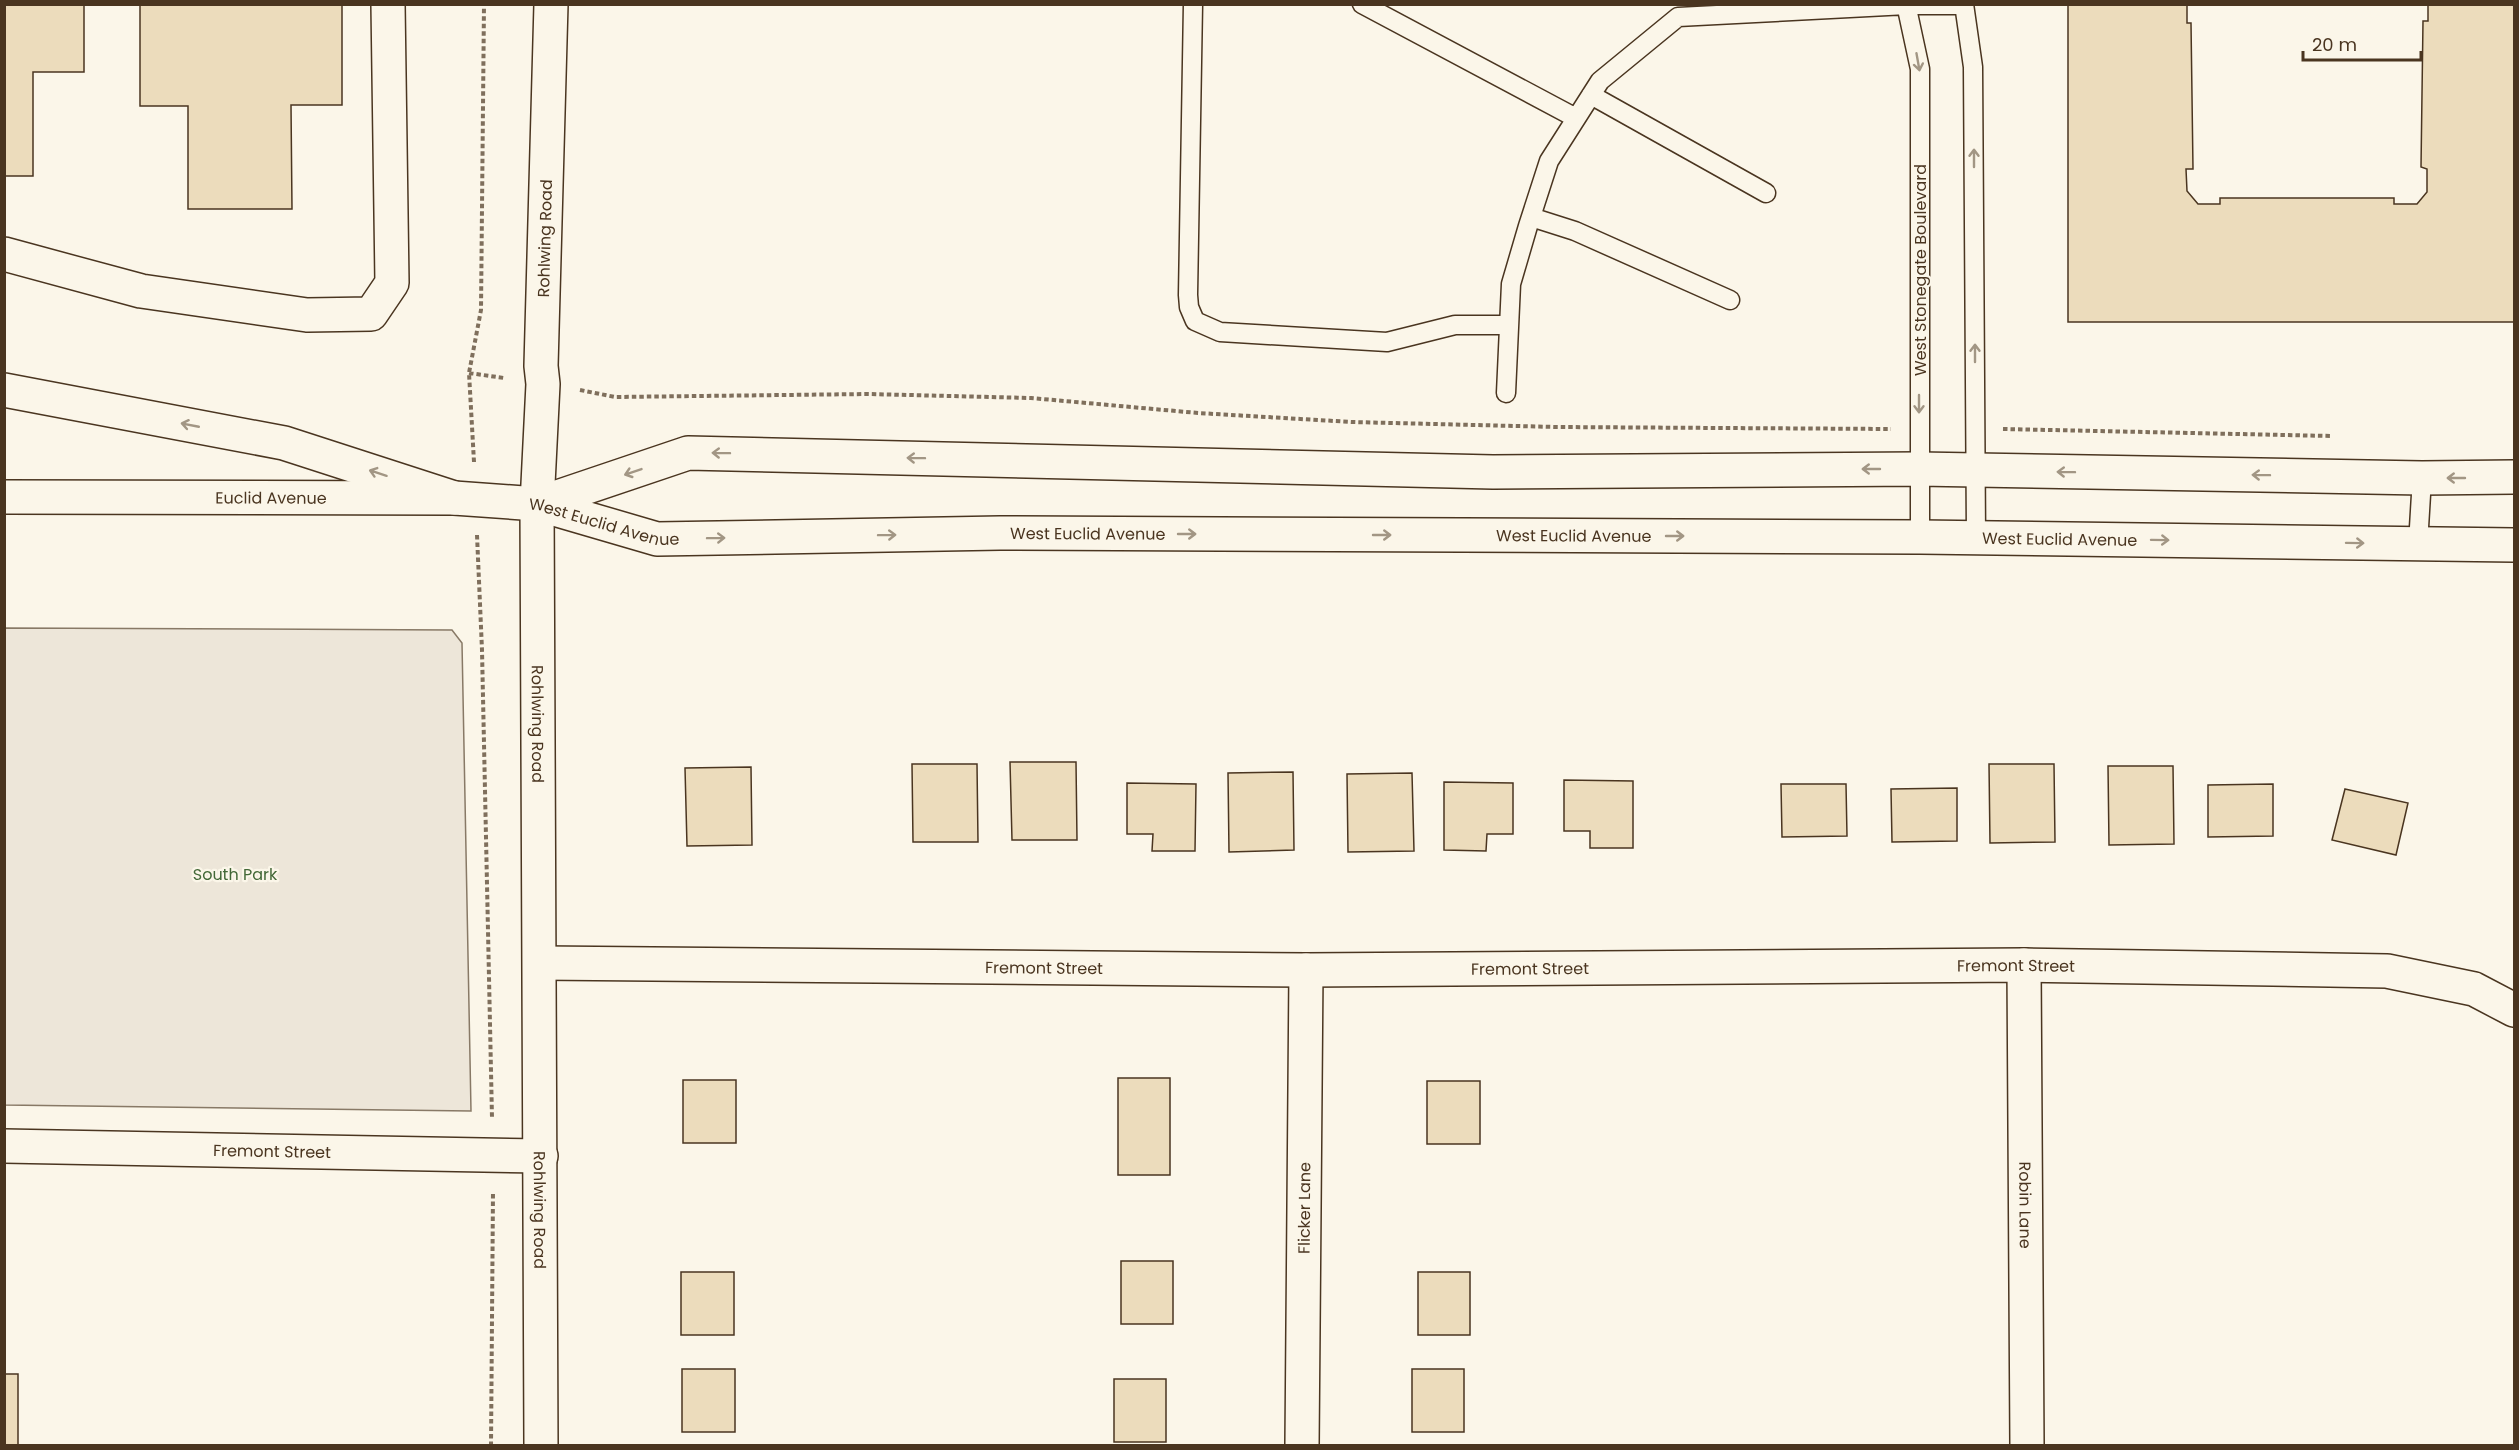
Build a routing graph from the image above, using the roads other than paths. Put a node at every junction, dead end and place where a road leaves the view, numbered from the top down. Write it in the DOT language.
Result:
graph roads {
  1 [pos="388,4"];
  2 [pos="551,4"];
  3 [pos="1192,4"];
  4 [pos="1362,4"];
  5 [pos="1906,5"];
  6 [pos="1964,5"];
  7 [pos="1591,95"];
  8 [pos="1576,118"];
  9 [pos="1766,193"];
  10 [pos="1531,217"];
  11 [pos="4,254"];
  12 [pos="1730,300"];
  13 [pos="1509,325"];
  14 [pos="4,390"];
  15 [pos="1506,393"];
  16 [pos="1919,469"];
  17 [pos="1976,471"];
  18 [pos="2514,477"];
  19 [pos="2422,478"];
  20 [pos="4,497"];
  21 [pos="454,498"];
  22 [pos="537,504"];
  23 [pos="1920,537"];
  24 [pos="1976,537"];
  25 [pos="2418,544"];
  26 [pos="2514,545"];
  27 [pos="540,963"];
  28 [pos="2024,965"];
  29 [pos="1306,970"];
  30 [pos="2514,1010"];
  31 [pos="4,1146"];
  32 [pos="541,1155"];
  33 [pos="541,1446"];
  34 [pos="1302,1446"];
  35 [pos="2027,1446"];
  1 -- 11 [label="main road"];
  2 -- 22 [label="main road, Rohlwing Road"];
  3 -- 13 [label="lane"];
  4 -- 8 [label="lane"];
  5 -- 6 [label="lane"];
  5 -- 7 [label="lane"];
  5 -- 16 [label="lane, West Stonegate Boulevard, one-way"];
  17 -- 6 [label="lane, one-way"];
  7 -- 8 [label="lane"];
  7 -- 9 [label="lane"];
  8 -- 10 [label="lane"];
  10 -- 12 [label="lane"];
  10 -- 13 [label="lane"];
  13 -- 15 [label="lane"];
  21 -- 14 [label="main road, one-way"];
  16 -- 17 [label="main road, West Euclid Avenue"];
  16 -- 22 [label="main road, West Euclid Avenue, one-way"];
  16 -- 23 [label="lane, West Stonegate Boulevard"];
  19 -- 17 [label="main road, West Euclid Avenue, one-way"];
  17 -- 24 [label="lane"];
  18 -- 19 [label="main road, West Euclid Avenue, one-way"];
  19 -- 25 [label="lane"];
  20 -- 21 [label="main road, Euclid Avenue"];
  21 -- 22 [label="main road, Euclid Avenue"];
  22 -- 23 [label="main road, West Euclid Avenue, one-way"];
  22 -- 27 [label="main road, Rohlwing Road"];
  23 -- 24 [label="main road, West Euclid Avenue"];
  24 -- 25 [label="main road, West Euclid Avenue, one-way"];
  25 -- 26 [label="main road, West Euclid Avenue"];
  27 -- 29 [label="main road, Fremont Street"];
  27 -- 32 [label="main road, Rohlwing Road"];
  28 -- 29 [label="main road, Fremont Street"];
  28 -- 30 [label="main road, Fremont Street"];
  28 -- 35 [label="main road, Robin Lane"];
  29 -- 34 [label="main road, Flicker Lane"];
  31 -- 32 [label="main road, Fremont Street"];
  32 -- 33 [label="main road, Rohlwing Road"];
}
